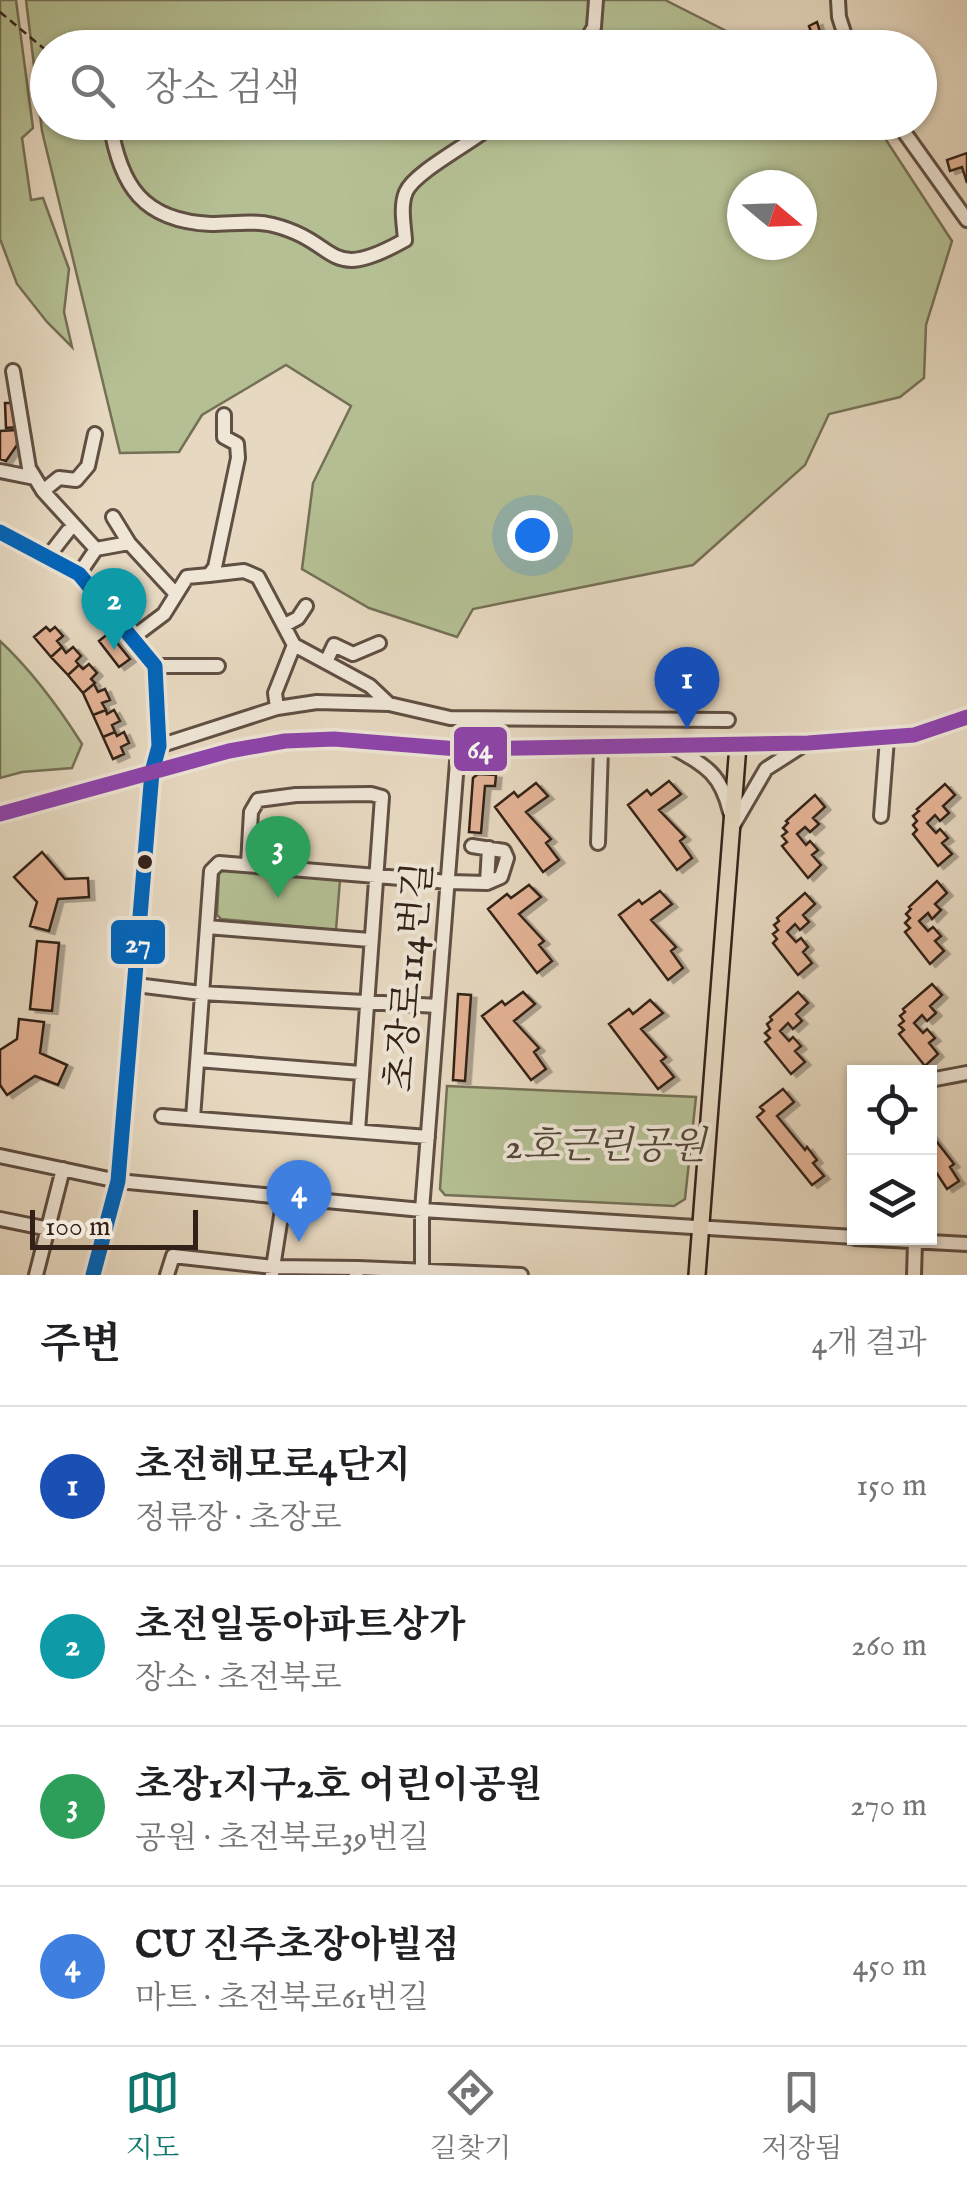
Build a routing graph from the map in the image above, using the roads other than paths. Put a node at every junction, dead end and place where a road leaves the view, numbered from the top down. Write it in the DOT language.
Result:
graph roads {
  1 [pos="596,0"];
  2 [pos="838,0"];
  3 [pos="592,30"];
  4 [pos="843,30"];
  5 [pos="113,140"];
  6 [pos="475,140"];
  7 [pos="911,140"];
  8 [pos="967,220"];
  9 [pos="13,371"];
  10 [pos="224,415"];
  11 [pos="95,434"];
  12 [pos="0,471"];
  13 [pos="35,478"];
  14 [pos="43,491"];
  15 [pos="113,517"];
  16 [pos="68,530"];
  17 [pos="0,532"];
  18 [pos="129,543"];
  19 [pos="96,549"];
  20 [pos="47,558"];
  21 [pos="79,574"];
  22 [pos="209,575"];
  23 [pos="175,592"];
  24 [pos="306,606"];
  25 [pos="285,624"];
  26 [pos="132,638"];
  27 [pos="380,643"];
  28 [pos="294,646"];
  29 [pos="326,662"];
  30 [pos="155,666"];
  31 [pos="218,666"];
  32 [pos="389,704"];
  33 [pos="277,708"];
  34 [pos="967,717"];
  35 [pos="728,720"];
  36 [pos="887,739"];
  37 [pos="808,743"];
  38 [pos="738,745"];
  39 [pos="159,746"];
  40 [pos="672,746"];
  41 [pos="600,748"];
  42 [pos="458,749"];
  43 [pos="152,772"];
  44 [pos="0,814"];
  45 [pos="881,816"];
  46 [pos="733,826"];
  47 [pos="598,843"];
  48 [pos="472,846"];
  49 [pos="248,864"];
  50 [pos="374,875"];
  51 [pos="449,882"];
  52 [pos="206,927"];
  53 [pos="370,940"];
  54 [pos="136,984"];
  55 [pos="201,992"];
  56 [pos="366,1000"];
  57 [pos="438,1006"];
  58 [pos="198,1060"];
  59 [pos="361,1073"];
  60 [pos="967,1073"];
  61 [pos="937,1079"];
  62 [pos="162,1116"];
  63 [pos="192,1118"];
  64 [pos="358,1132"];
  65 [pos="428,1137"];
  66 [pos="0,1156"];
  67 [pos="63,1169"];
  68 [pos="118,1181"];
  69 [pos="284,1197"];
  70 [pos="422,1210"];
  71 [pos="0,1220"];
  72 [pos="703,1226"];
  73 [pos="48,1229"];
  74 [pos="847,1237"];
  75 [pos="937,1243"];
  76 [pos="967,1244"];
  77 [pos="915,1245"];
  78 [pos="272,1271"];
  79 [pos="357,1272"];
  80 [pos="422,1274"];
  81 [pos="489,1274"];
  82 [pos="36,1275"];
  83 [pos="94,1275"];
  84 [pos="167,1275"];
  85 [pos="522,1275"];
  86 [pos="698,1275"];
  87 [pos="914,1275"];
  1 -- 3 [label="street"];
  2 -- 4 [label="street"];
  5 -- 6 [label="street"];
  7 -- 8 [label="street"];
  9 -- 13 [label="street"];
  10 -- 22 [label="street"];
  11 -- 14 [label="street"];
  12 -- 13 [label="street"];
  13 -- 14 [label="street"];
  14 -- 19 [label="street"];
  15 -- 18 [label="street"];
  16 -- 20 [label="street"];
  17 -- 20 [label="street"];
  18 -- 19 [label="street"];
  18 -- 23 [label="street"];
  19 -- 21 [label="street"];
  20 -- 21 [label="street"];
  21 -- 26 [label="street"];
  22 -- 23 [label="street"];
  22 -- 25 [label="street"];
  23 -- 26 [label="street"];
  24 -- 25 [label="street"];
  25 -- 28 [label="street"];
  26 -- 30 [label="street"];
  27 -- 29 [label="street"];
  28 -- 29 [label="street"];
  28 -- 33 [label="street"];
  29 -- 32 [label="street"];
  30 -- 31 [label="street"];
  30 -- 39 [label="street"];
  32 -- 33 [label="street"];
  32 -- 35 [label="street"];
  33 -- 39 [label="street"];
  34 -- 36 [label="street"];
  36 -- 37 [label="street"];
  36 -- 45 [label="street"];
  37 -- 38 [label="street"];
  37 -- 46 [label="street"];
  38 -- 40 [label="street"];
  38 -- 46 [label="main road"];
  39 -- 43 [label="street"];
  40 -- 41 [label="street"];
  40 -- 46 [label="street"];
  41 -- 42 [label="street"];
  41 -- 47 [label="street"];
  42 -- 43 [label="street"];
  42 -- 51 [label="street, 초장로114번길"];
  43 -- 44 [label="street"];
  43 -- 54 [label="street"];
  46 -- 72 [label="main road"];
  48 -- 51 [label="street"];
  49 -- 50 [label="street"];
  49 -- 50 [label="street"];
  49 -- 52 [label="street"];
  50 -- 51 [label="street"];
  50 -- 53 [label="street"];
  51 -- 57 [label="street, 초장로114번길"];
  52 -- 53 [label="street"];
  52 -- 55 [label="street"];
  53 -- 56 [label="street"];
  54 -- 55 [label="street"];
  54 -- 68 [label="street"];
  55 -- 56 [label="street"];
  55 -- 58 [label="street"];
  56 -- 57 [label="street"];
  56 -- 59 [label="street"];
  57 -- 65 [label="street, 초장로114번길"];
  58 -- 59 [label="street"];
  58 -- 63 [label="street"];
  59 -- 64 [label="street"];
  60 -- 61 [label="street"];
  62 -- 63 [label="street"];
  63 -- 64 [label="street"];
  64 -- 65 [label="street"];
  65 -- 70 [label="street, 초장로114번길"];
  66 -- 67 [label="street"];
  67 -- 68 [label="street"];
  67 -- 73 [label="street"];
  68 -- 69 [label="street"];
  68 -- 83 [label="street"];
  69 -- 70 [label="street"];
  69 -- 78 [label="street"];
  70 -- 72 [label="street"];
  70 -- 80 [label="street, 초장로114번길"];
  71 -- 73 [label="street"];
  72 -- 74 [label="street"];
  72 -- 86 [label="main road"];
  73 -- 82 [label="street"];
  75 -- 76 [label="street"];
  77 -- 87 [label="street"];
  78 -- 79 [label="street"];
  78 -- 84 [label="street"];
  79 -- 80 [label="street"];
  80 -- 81 [label="street"];
  81 -- 85 [label="street"];
}
